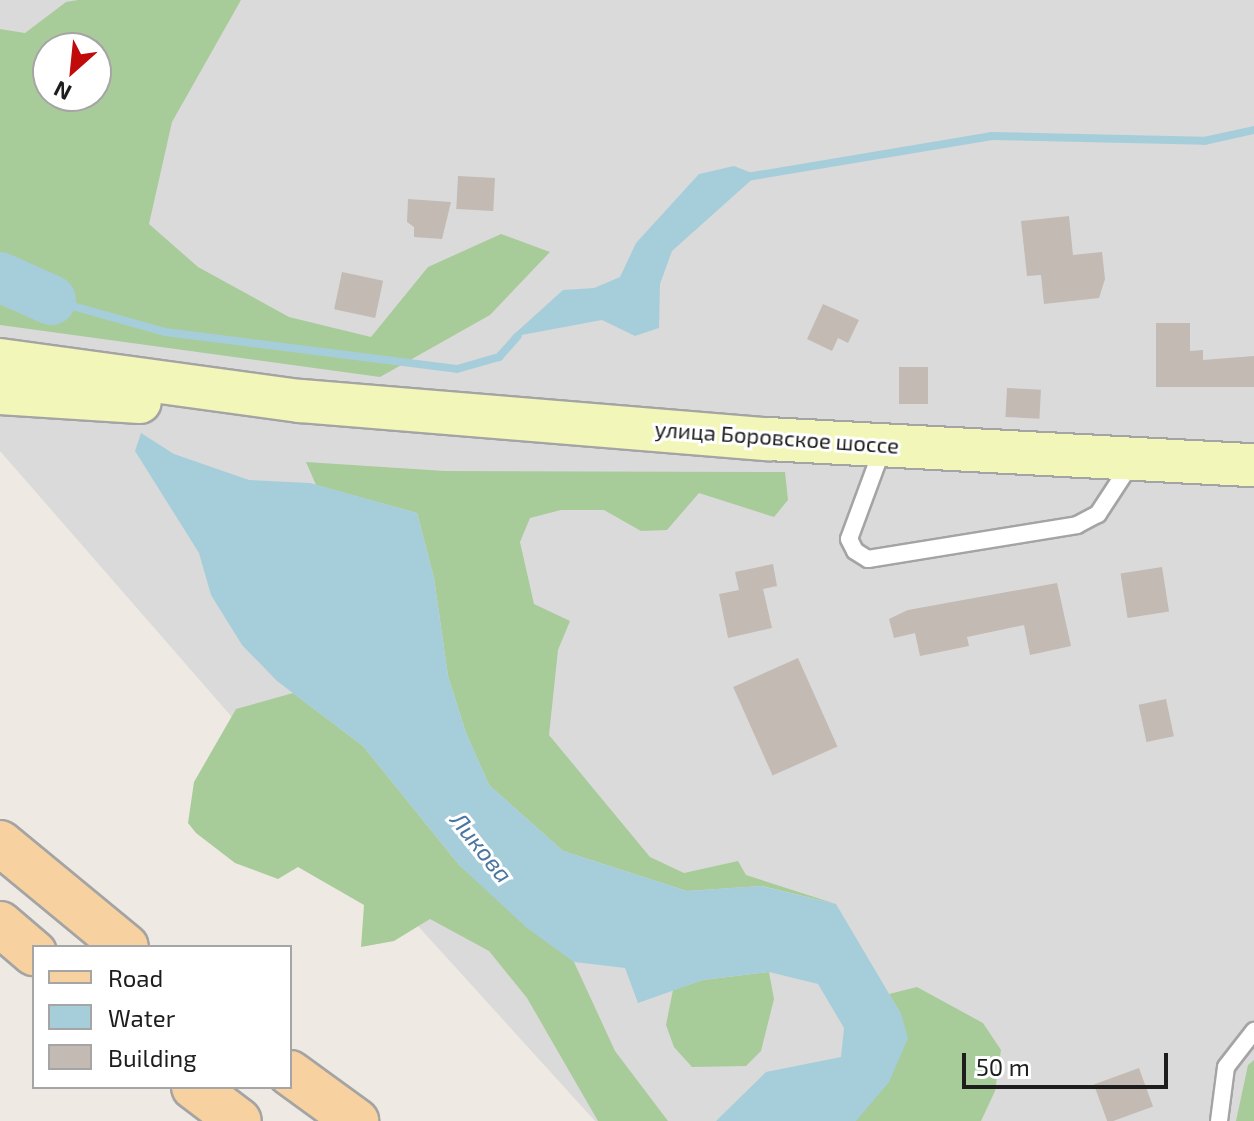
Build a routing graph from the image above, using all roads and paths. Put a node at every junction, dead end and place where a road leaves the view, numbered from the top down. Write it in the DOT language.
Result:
graph roads {
  1 [pos="0,360"];
  2 [pos="0,393"];
  3 [pos="301,401"];
  4 [pos="884,446"];
  5 [pos="1133,461"];
  6 [pos="1254,465"];
  7 [pos="0,843"];
  8 [pos="0,924"];
  9 [pos="124,945"];
  10 [pos="32,951"];
  11 [pos="1254,1031"];
  12 [pos="292,1074"];
  13 [pos="197,1089"];
  14 [pos="239,1121"];
  15 [pos="356,1121"];
  16 [pos="1219,1121"];
  1 -- 3 [label="street"];
  2 -- 3 [label="street"];
  3 -- 4 [label="street, улица Боровское шоссе"];
  4 -- 5 [label="street, улица Боровское шоссе"];
  4 -- 5 [label="lane"];
  5 -- 6 [label="street, улица Боровское шоссе"];
  7 -- 9 [label="main road"];
  8 -- 10 [label="main road"];
  11 -- 16 [label="lane"];
  12 -- 15 [label="main road"];
  13 -- 14 [label="main road"];
}
